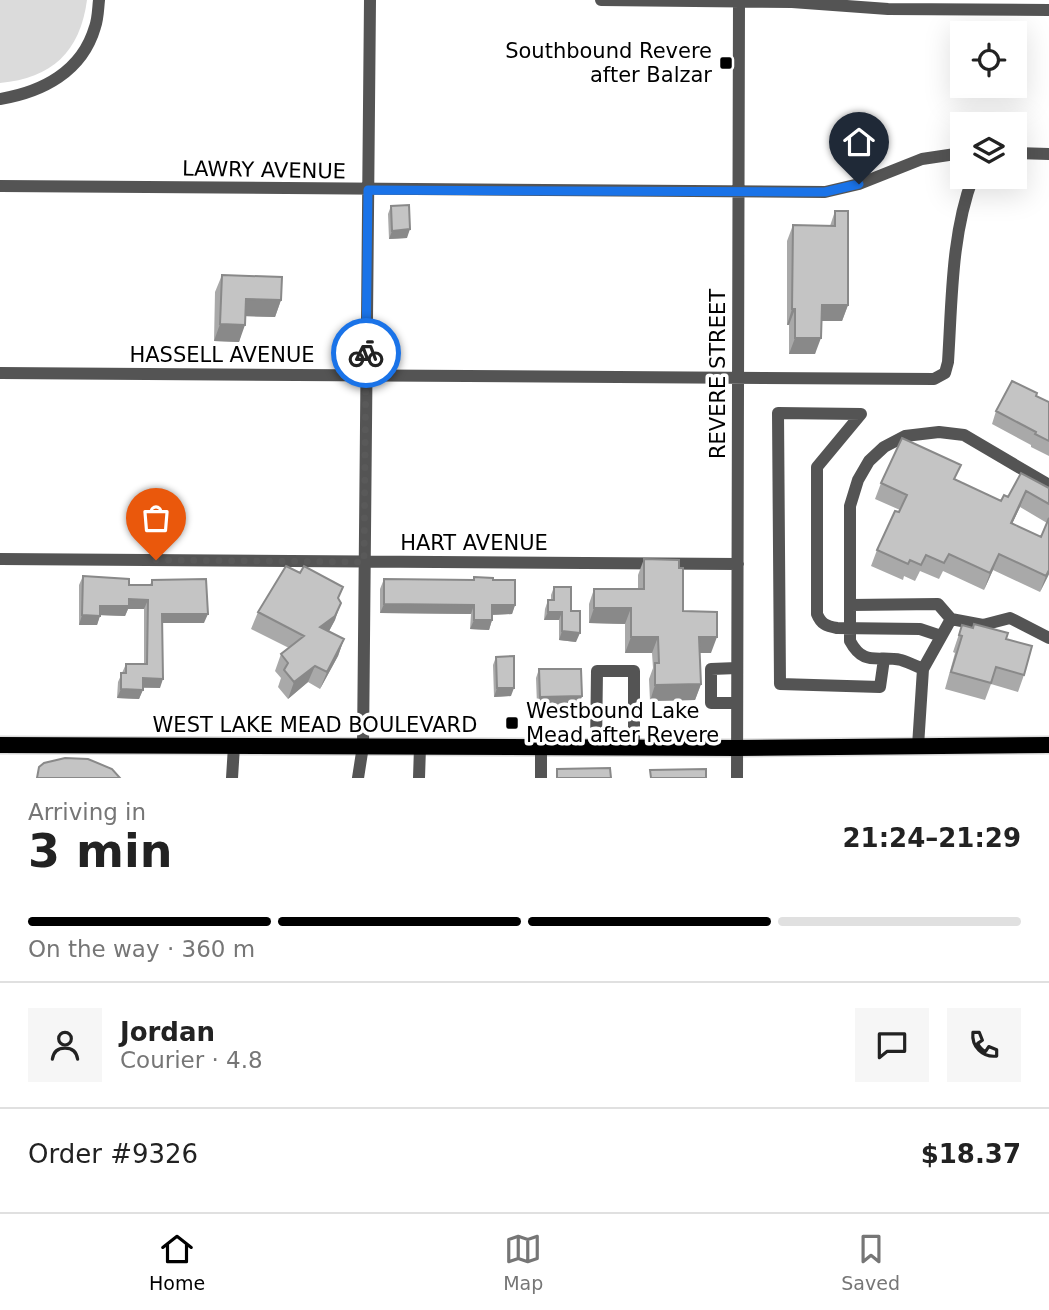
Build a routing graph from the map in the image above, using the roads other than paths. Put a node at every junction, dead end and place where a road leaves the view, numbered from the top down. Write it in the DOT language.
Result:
graph roads {
  1 [pos="99,0"];
  2 [pos="370,0"];
  3 [pos="601,0"];
  4 [pos="739,1"];
  5 [pos="888,5"];
  6 [pos="1049,10"];
  7 [pos="0,99"];
  8 [pos="1027,153"];
  9 [pos="950,154"];
  10 [pos="1049,154"];
  11 [pos="0,187"];
  12 [pos="968,189"];
  13 [pos="368,190"];
  14 [pos="737,193"];
  15 [pos="0,373"];
  16 [pos="366,376"];
  17 [pos="737,378"];
  18 [pos="1049,485"];
  19 [pos="0,559"];
  20 [pos="364,562"];
  21 [pos="738,564"];
  22 [pos="850,605"];
  23 [pos="951,619"];
  24 [pos="850,629"];
  25 [pos="942,636"];
  26 [pos="1049,638"];
  27 [pos="884,659"];
  28 [pos="737,668"];
  29 [pos="923,669"];
  30 [pos="737,703"];
  31 [pos="0,745"];
  32 [pos="1049,745"];
  33 [pos="234,746"];
  34 [pos="363,746"];
  35 [pos="918,746"];
  36 [pos="420,747"];
  37 [pos="541,747"];
  38 [pos="596,747"];
  39 [pos="634,747"];
  40 [pos="737,748"];
  41 [pos="232,778"];
  42 [pos="358,778"];
  43 [pos="419,778"];
  44 [pos="541,778"];
  45 [pos="737,778"];
  1 -- 7 [label="street"];
  2 -- 13 [label="street"];
  3 -- 4 [label="street"];
  4 -- 5 [label="street"];
  4 -- 14 [label="street, REVERE STREET"];
  5 -- 6 [label="street"];
  8 -- 10 [label="street"];
  9 -- 14 [label="street, LAWRY AVENUE"];
  11 -- 13 [label="street, LAWRY AVENUE"];
  12 -- 17 [label="street, HASSELL AVENUE"];
  13 -- 14 [label="street, LAWRY AVENUE"];
  13 -- 16 [label="street"];
  14 -- 17 [label="street, REVERE STREET"];
  15 -- 16 [label="street, HASSELL AVENUE"];
  16 -- 17 [label="street, HASSELL AVENUE"];
  16 -- 20 [label="street"];
  17 -- 21 [label="street, REVERE STREET"];
  18 -- 22 [label="street"];
  19 -- 20 [label="street, HART AVENUE"];
  20 -- 21 [label="street, HART AVENUE"];
  20 -- 34 [label="street"];
  21 -- 28 [label="street, REVERE STREET"];
  22 -- 23 [label="street"];
  22 -- 24 [label="street"];
  23 -- 25 [label="street"];
  23 -- 26 [label="street"];
  24 -- 25 [label="street"];
  24 -- 27 [label="street"];
  24 -- 27 [label="street"];
  25 -- 29 [label="street"];
  27 -- 29 [label="street"];
  28 -- 30 [label="street, REVERE STREET"];
  28 -- 30 [label="street"];
  29 -- 35 [label="street"];
  30 -- 40 [label="street, REVERE STREET"];
  31 -- 33 [label="main road, WEST LAKE MEAD BOULEVARD"];
  32 -- 35 [label="main road, WEST LAKE MEAD BOULEVARD"];
  33 -- 34 [label="main road, WEST LAKE MEAD BOULEVARD"];
  33 -- 41 [label="street"];
  34 -- 36 [label="main road, WEST LAKE MEAD BOULEVARD"];
  34 -- 42 [label="street"];
  35 -- 40 [label="main road, WEST LAKE MEAD BOULEVARD"];
  36 -- 37 [label="main road, WEST LAKE MEAD BOULEVARD"];
  36 -- 43 [label="street"];
  37 -- 38 [label="main road, WEST LAKE MEAD BOULEVARD"];
  37 -- 44 [label="street"];
  38 -- 39 [label="main road, WEST LAKE MEAD BOULEVARD"];
  38 -- 39 [label="street"];
  39 -- 40 [label="main road, WEST LAKE MEAD BOULEVARD"];
  40 -- 45 [label="street, REVERE STREET"];
}
